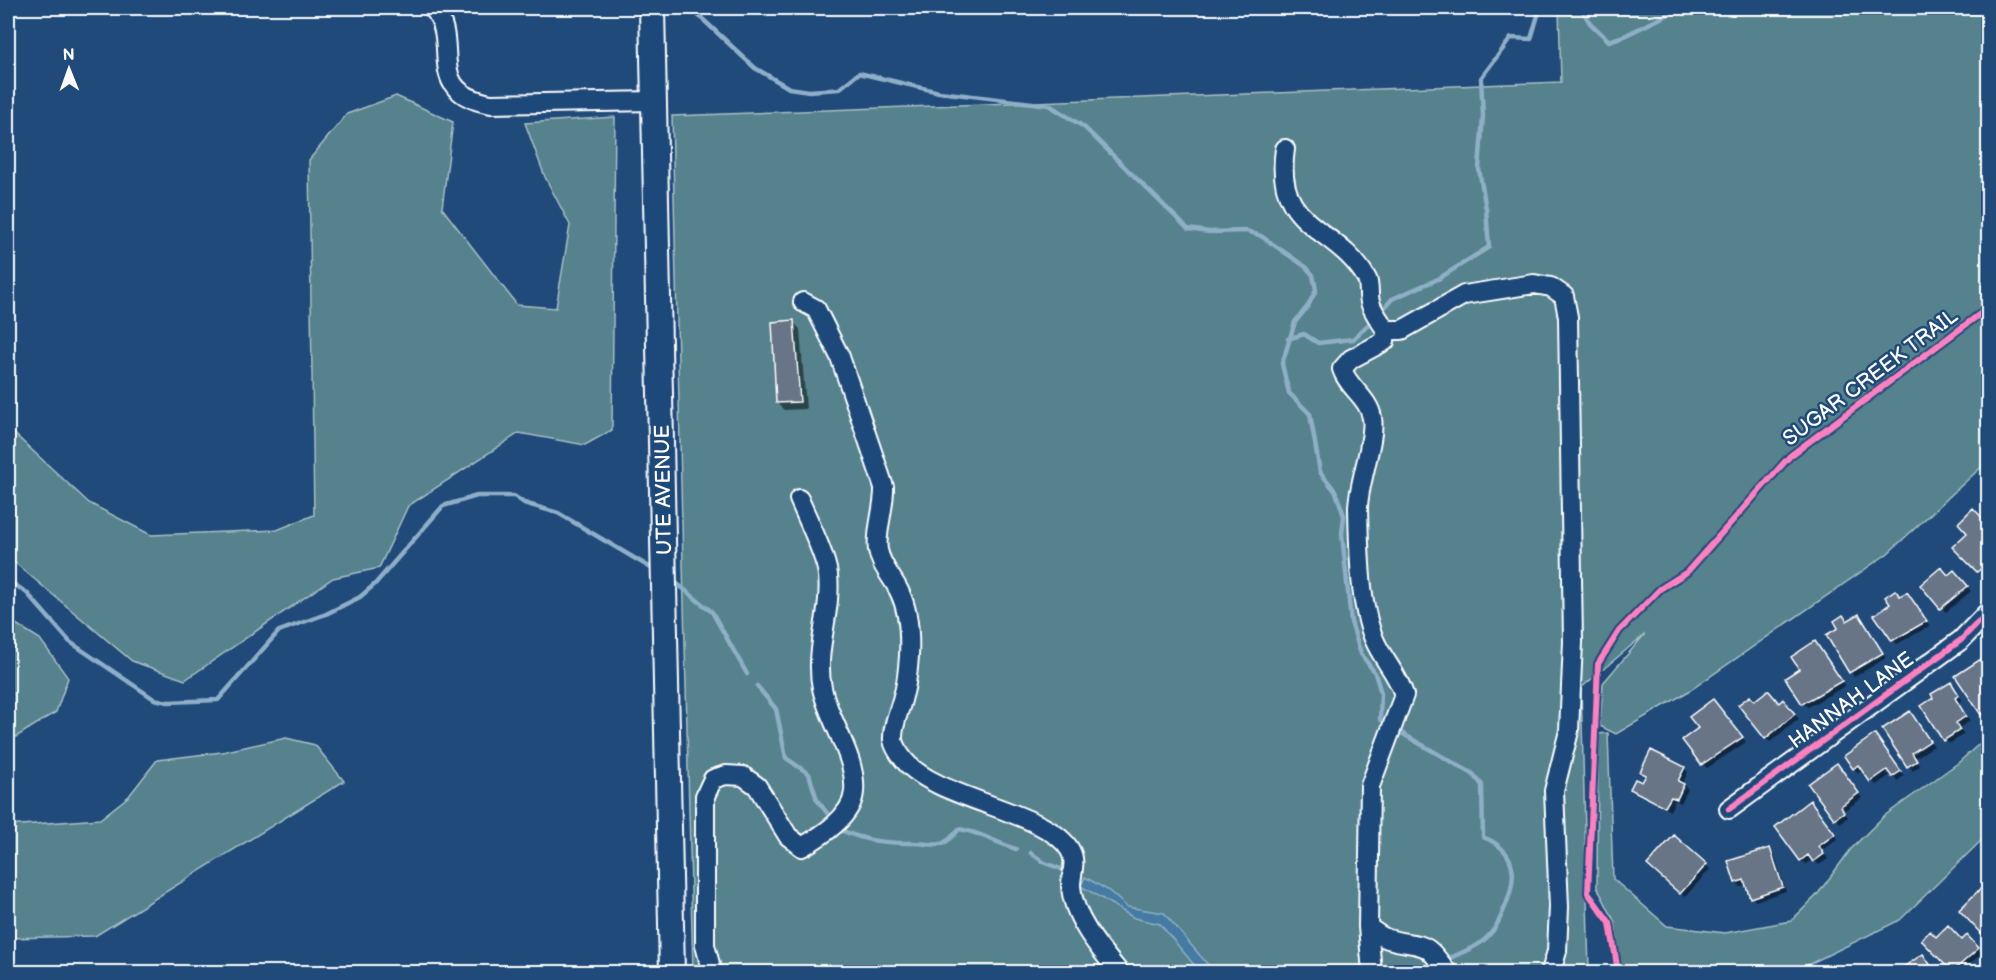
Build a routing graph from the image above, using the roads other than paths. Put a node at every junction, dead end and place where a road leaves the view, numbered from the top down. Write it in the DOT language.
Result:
graph roads {
  1 [pos="432,8"];
  2 [pos="652,8"];
  3 [pos="655,100"];
  4 [pos="1285,149"];
  5 [pos="802,302"];
  6 [pos="1386,330"];
  7 [pos="799,498"];
  8 [pos="1989,612"];
  9 [pos="1729,809"];
  10 [pos="1368,927"];
  11 [pos="672,972"];
  12 [pos="712,972"];
  13 [pos="1119,972"];
  14 [pos="1372,972"];
  15 [pos="1447,972"];
  16 [pos="1551,972"];
  1 -- 3 [label="street"];
  2 -- 3 [label="main road, UTE AVENUE"];
  3 -- 11 [label="main road, UTE AVENUE"];
  4 -- 6 [label="street"];
  5 -- 13 [label="street"];
  6 -- 10 [label="street"];
  6 -- 16 [label="street"];
  7 -- 12 [label="street"];
  8 -- 9 [label="street, HANNAH LANE"];
  10 -- 14 [label="street"];
  10 -- 15 [label="street"];
}
